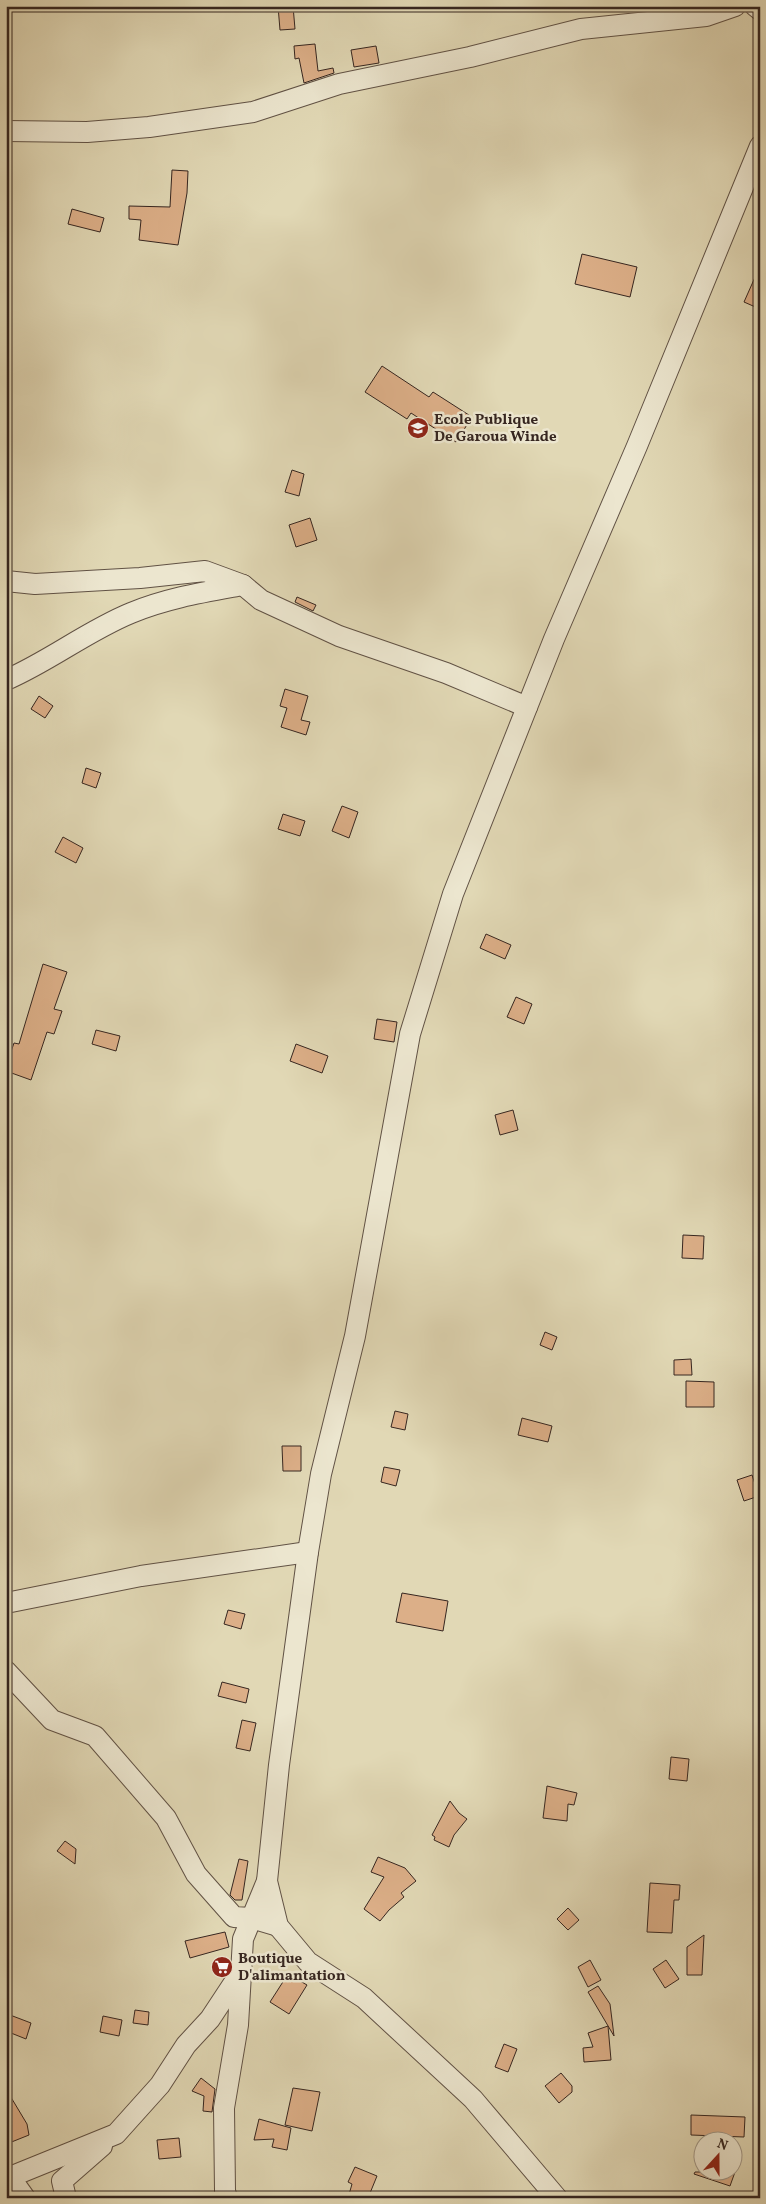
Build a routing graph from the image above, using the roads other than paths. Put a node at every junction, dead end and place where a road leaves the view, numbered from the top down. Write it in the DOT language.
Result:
graph roads {
  1 [pos="735,6"];
  2 [pos="755,6"];
  3 [pos="760,10"];
  4 [pos="6,131"];
  5 [pos="760,146"];
  6 [pos="6,581"];
  7 [pos="243,585"];
  8 [pos="6,680"];
  9 [pos="527,707"];
  10 [pos="308,1552"];
  11 [pos="6,1603"];
  12 [pos="6,1671"];
  13 [pos="267,1881"];
  14 [pos="251,1918"];
  15 [pos="278,1926"];
  16 [pos="241,1972"];
  17 [pos="116,2134"];
  18 [pos="8,2175"];
  19 [pos="25,2198"];
  20 [pos="66,2198"];
  21 [pos="227,2198"];
  22 [pos="557,2198"];
  1 -- 4 [label="street"];
  2 -- 3 [label="street"];
  5 -- 9 [label="street"];
  6 -- 7 [label="street"];
  7 -- 8 [label="street"];
  7 -- 9 [label="street"];
  9 -- 10 [label="street"];
  10 -- 11 [label="street"];
  10 -- 13 [label="street"];
  12 -- 14 [label="street"];
  13 -- 14 [label="street"];
  13 -- 15 [label="street"];
  14 -- 15 [label="street"];
  14 -- 16 [label="street"];
  15 -- 22 [label="street"];
  16 -- 17 [label="street"];
  16 -- 21 [label="street"];
  17 -- 18 [label="street"];
  17 -- 20 [label="street"];
  18 -- 19 [label="street"];
}
